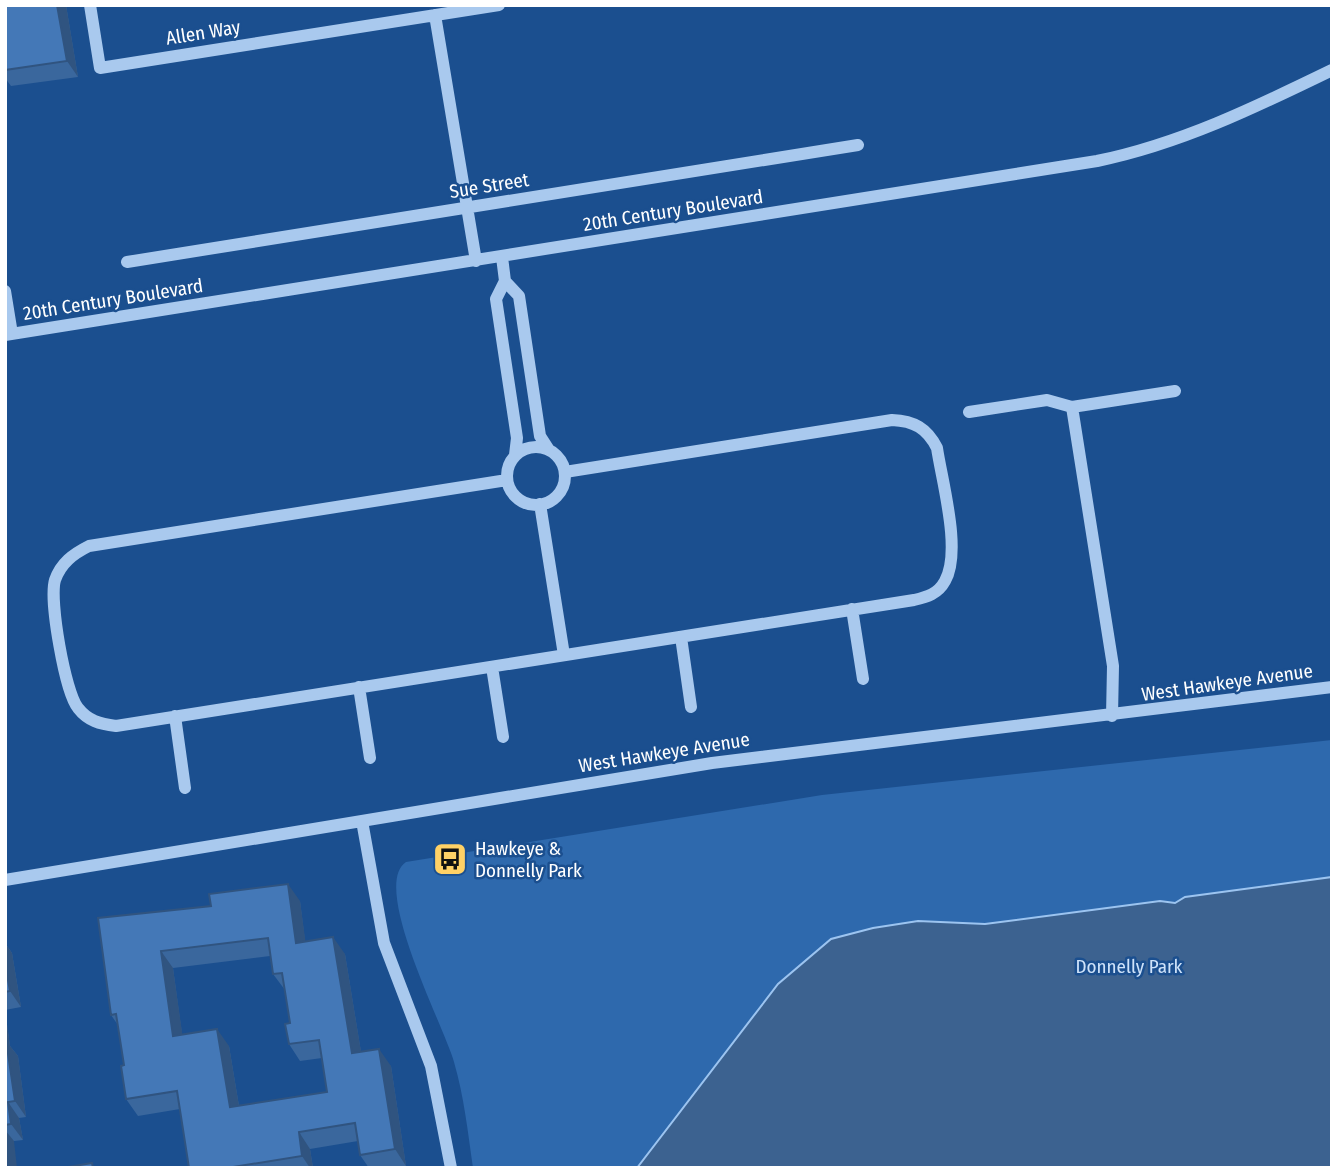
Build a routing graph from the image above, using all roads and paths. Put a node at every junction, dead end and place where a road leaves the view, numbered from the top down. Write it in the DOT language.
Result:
graph roads {
  1 [pos="90,5"];
  2 [pos="499,5"];
  3 [pos="435,15"];
  4 [pos="1332,70"];
  5 [pos="858,145"];
  6 [pos="466,208"];
  7 [pos="502,257"];
  8 [pos="127,261"];
  9 [pos="476,261"];
  10 [pos="505,281"];
  11 [pos="5,291"];
  12 [pos="9,335"];
  13 [pos="1175,391"];
  14 [pos="1072,407"];
  15 [pos="969,412"];
  16 [pos="549,450"];
  17 [pos="516,455"];
  18 [pos="565,472"];
  19 [pos="507,480"];
  20 [pos="540,505"];
  21 [pos="852,610"];
  22 [pos="681,637"];
  23 [pos="564,655"];
  24 [pos="492,667"];
  25 [pos="863,679"];
  26 [pos="359,687"];
  27 [pos="1332,687"];
  28 [pos="691,706"];
  29 [pos="175,716"];
  30 [pos="1112,716"];
  31 [pos="503,737"];
  32 [pos="370,758"];
  33 [pos="185,788"];
  34 [pos="362,821"];
  35 [pos="5,880"];
  36 [pos="451,1168"];
  1 -- 3 [label="street, Allen Way"];
  2 -- 3 [label="street, Allen Way"];
  3 -- 6 [label="street"];
  4 -- 7 [label="street, 20th Century Boulevard"];
  5 -- 6 [label="street, Sue Street"];
  6 -- 8 [label="street, Sue Street"];
  6 -- 9 [label="street"];
  7 -- 9 [label="street, 20th Century Boulevard"];
  7 -- 10 [label="street"];
  9 -- 12 [label="street, 20th Century Boulevard"];
  10 -- 16 [label="street"];
  10 -- 17 [label="street"];
  11 -- 12 [label="street"];
  13 -- 14 [label="street"];
  14 -- 15 [label="street"];
  14 -- 30 [label="street"];
  16 -- 17 [label="street"];
  16 -- 18 [label="street"];
  17 -- 19 [label="street"];
  18 -- 20 [label="street"];
  18 -- 21 [label="street"];
  19 -- 20 [label="street"];
  19 -- 29 [label="street"];
  20 -- 23 [label="street"];
  21 -- 22 [label="street"];
  21 -- 25 [label="street"];
  22 -- 23 [label="street"];
  22 -- 28 [label="street"];
  23 -- 24 [label="street"];
  24 -- 26 [label="street"];
  24 -- 31 [label="street"];
  26 -- 29 [label="street"];
  26 -- 32 [label="street"];
  27 -- 30 [label="street, West Hawkeye Avenue"];
  29 -- 33 [label="street"];
  30 -- 34 [label="street, West Hawkeye Avenue"];
  34 -- 35 [label="street, West Hawkeye Avenue"];
  34 -- 36 [label="street"];
}
